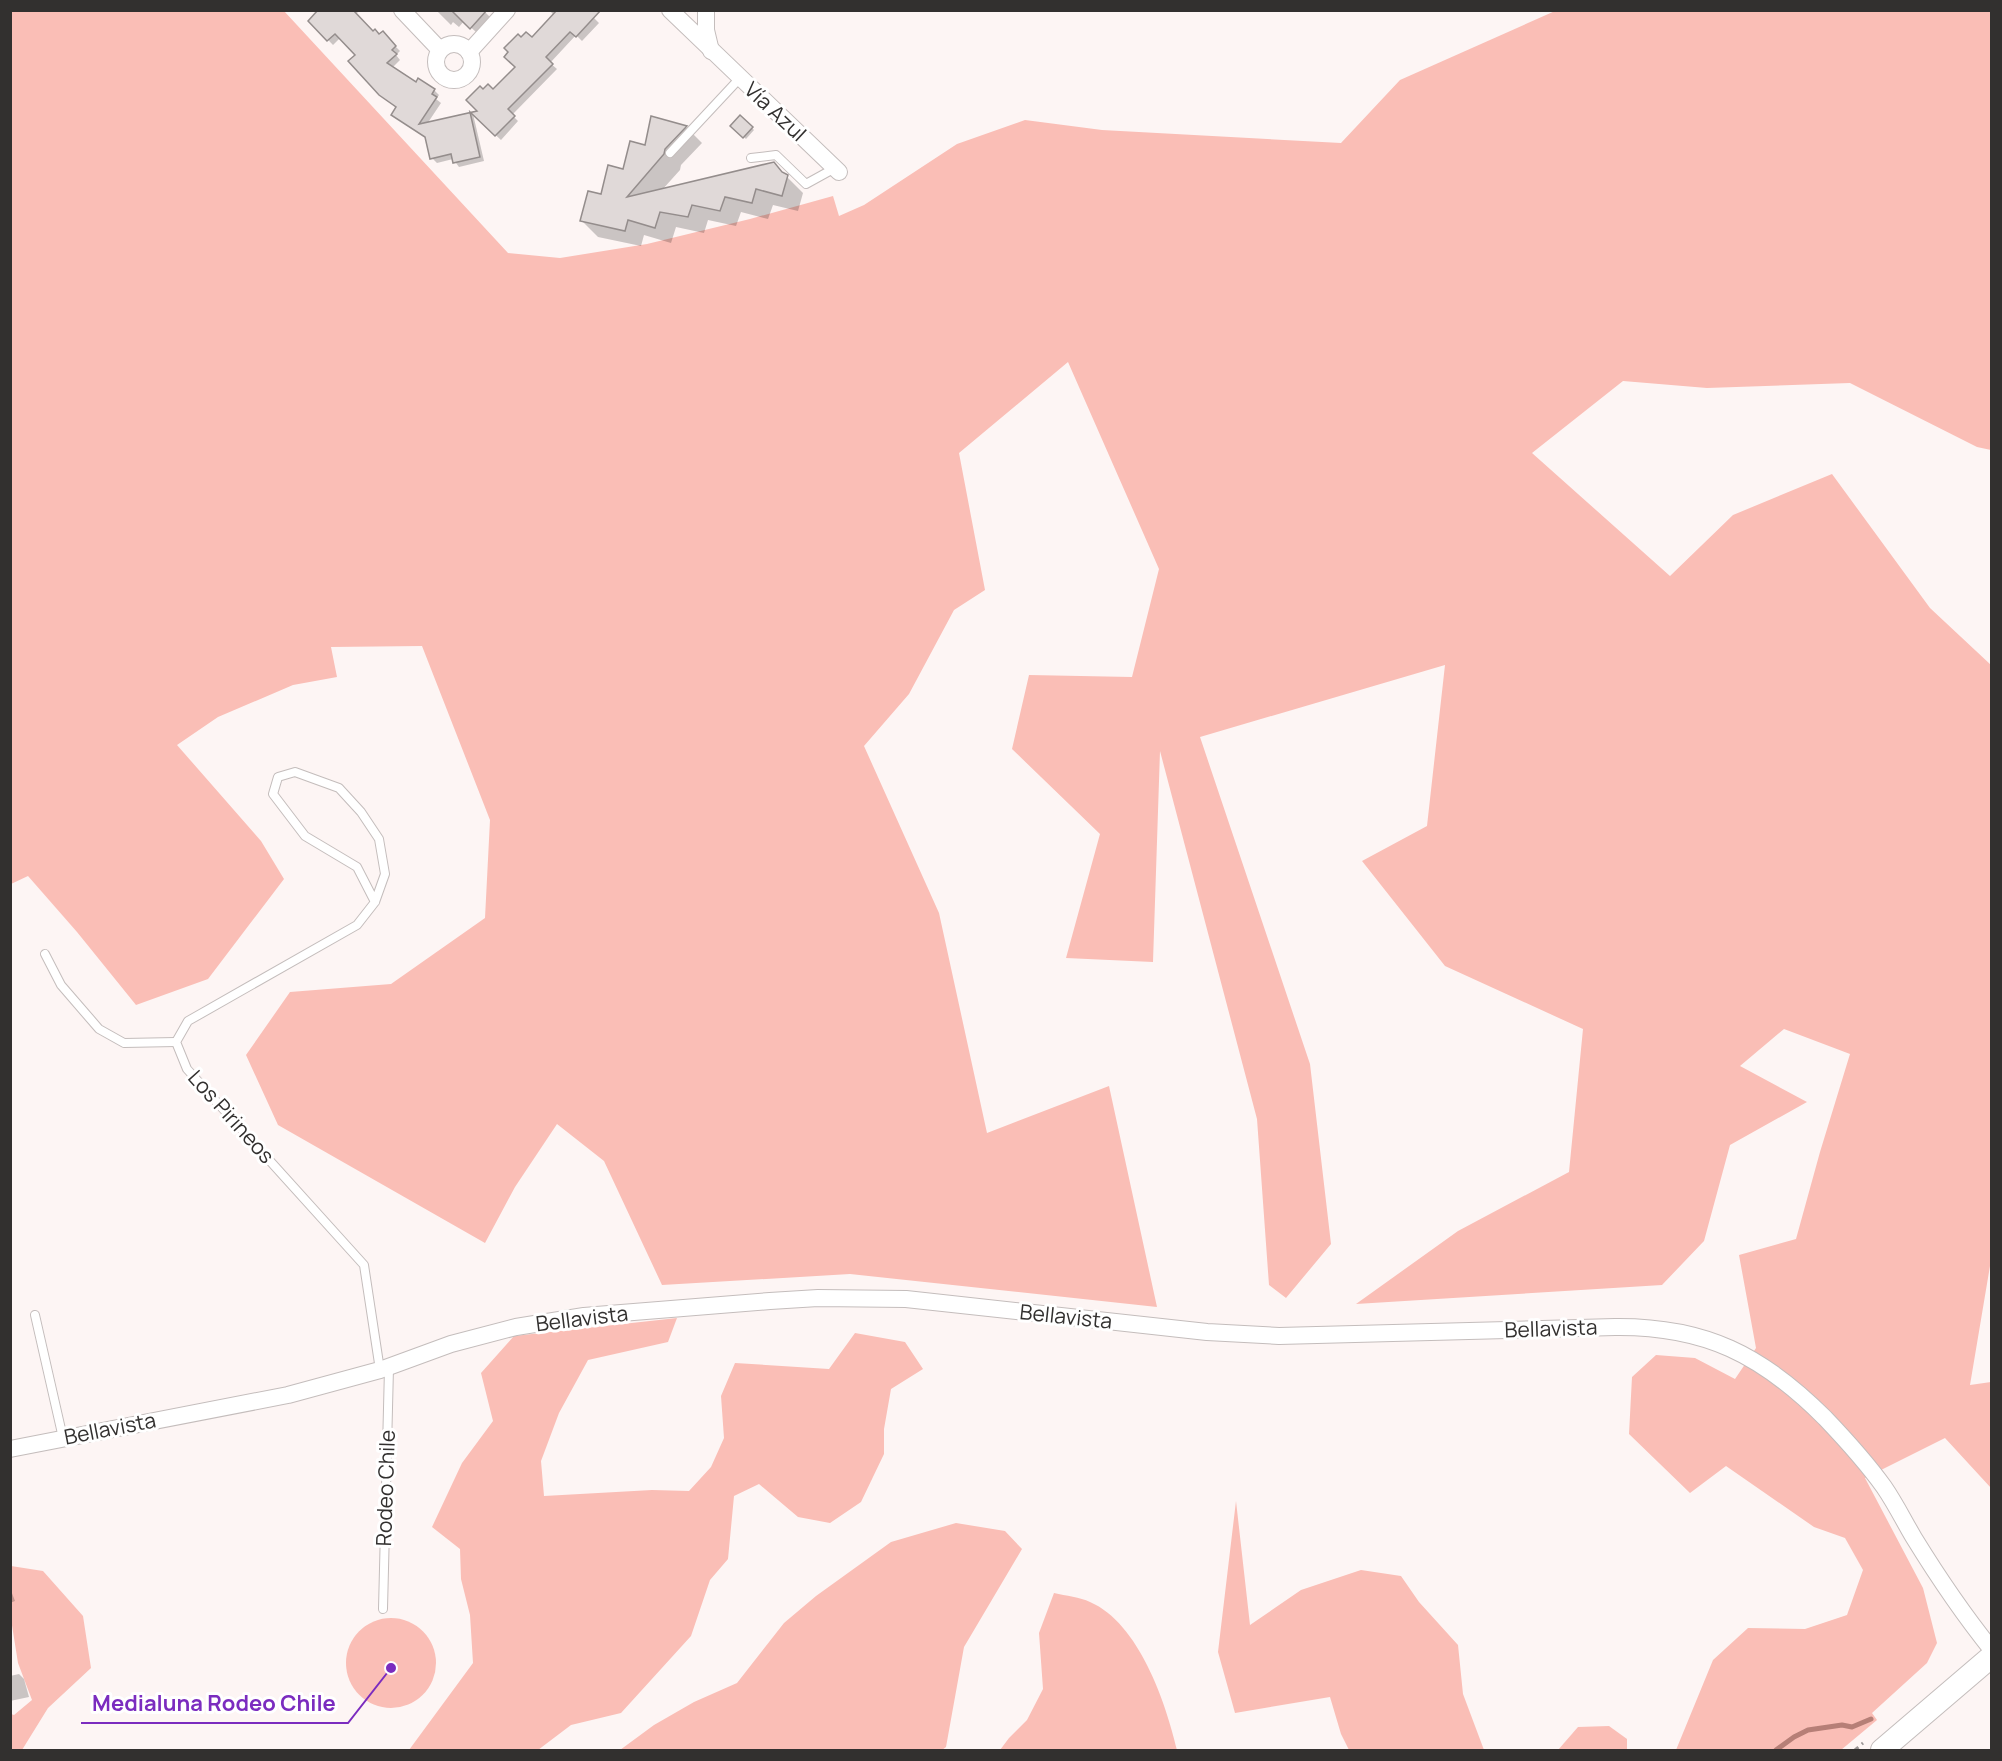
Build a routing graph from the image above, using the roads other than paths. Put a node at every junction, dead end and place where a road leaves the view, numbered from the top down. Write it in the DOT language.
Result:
graph roads {
  1 [pos="402,10"];
  2 [pos="507,10"];
  3 [pos="670,10"];
  4 [pos="706,10"];
  5 [pos="441,50"];
  6 [pos="711,51"];
  7 [pos="469,52"];
  8 [pos="740,78"];
  9 [pos="669,153"];
  10 [pos="751,158"];
  11 [pos="837,170"];
  12 [pos="375,902"];
  13 [pos="45,954"];
  14 [pos="176,1042"];
  15 [pos="35,1315"];
  16 [pos="385,1369"];
  17 [pos="63,1438"];
  18 [pos="10,1449"];
  19 [pos="383,1609"];
  20 [pos="1992,1650"];
  21 [pos="1992,1656"];
  22 [pos="1882,1750"];
  1 -- 5 [label="street"];
  2 -- 7 [label="street"];
  3 -- 6 [label="street, Vía Azul"];
  4 -- 6 [label="street"];
  5 -- 7 [label="street"];
  5 -- 7 [label="street"];
  6 -- 8 [label="street, Vía Azul"];
  8 -- 9 [label="lane"];
  8 -- 11 [label="street, Vía Azul"];
  10 -- 11 [label="lane"];
  12 -- 12 [label="lane"];
  12 -- 14 [label="lane"];
  13 -- 14 [label="lane"];
  14 -- 16 [label="lane, Los Pirineos"];
  15 -- 17 [label="lane"];
  16 -- 17 [label="street, Bellavista"];
  16 -- 19 [label="lane, Rodeo Chile"];
  16 -- 20 [label="street, Bellavista"];
  17 -- 18 [label="street, Bellavista"];
  21 -- 22 [label="main road"];
}
